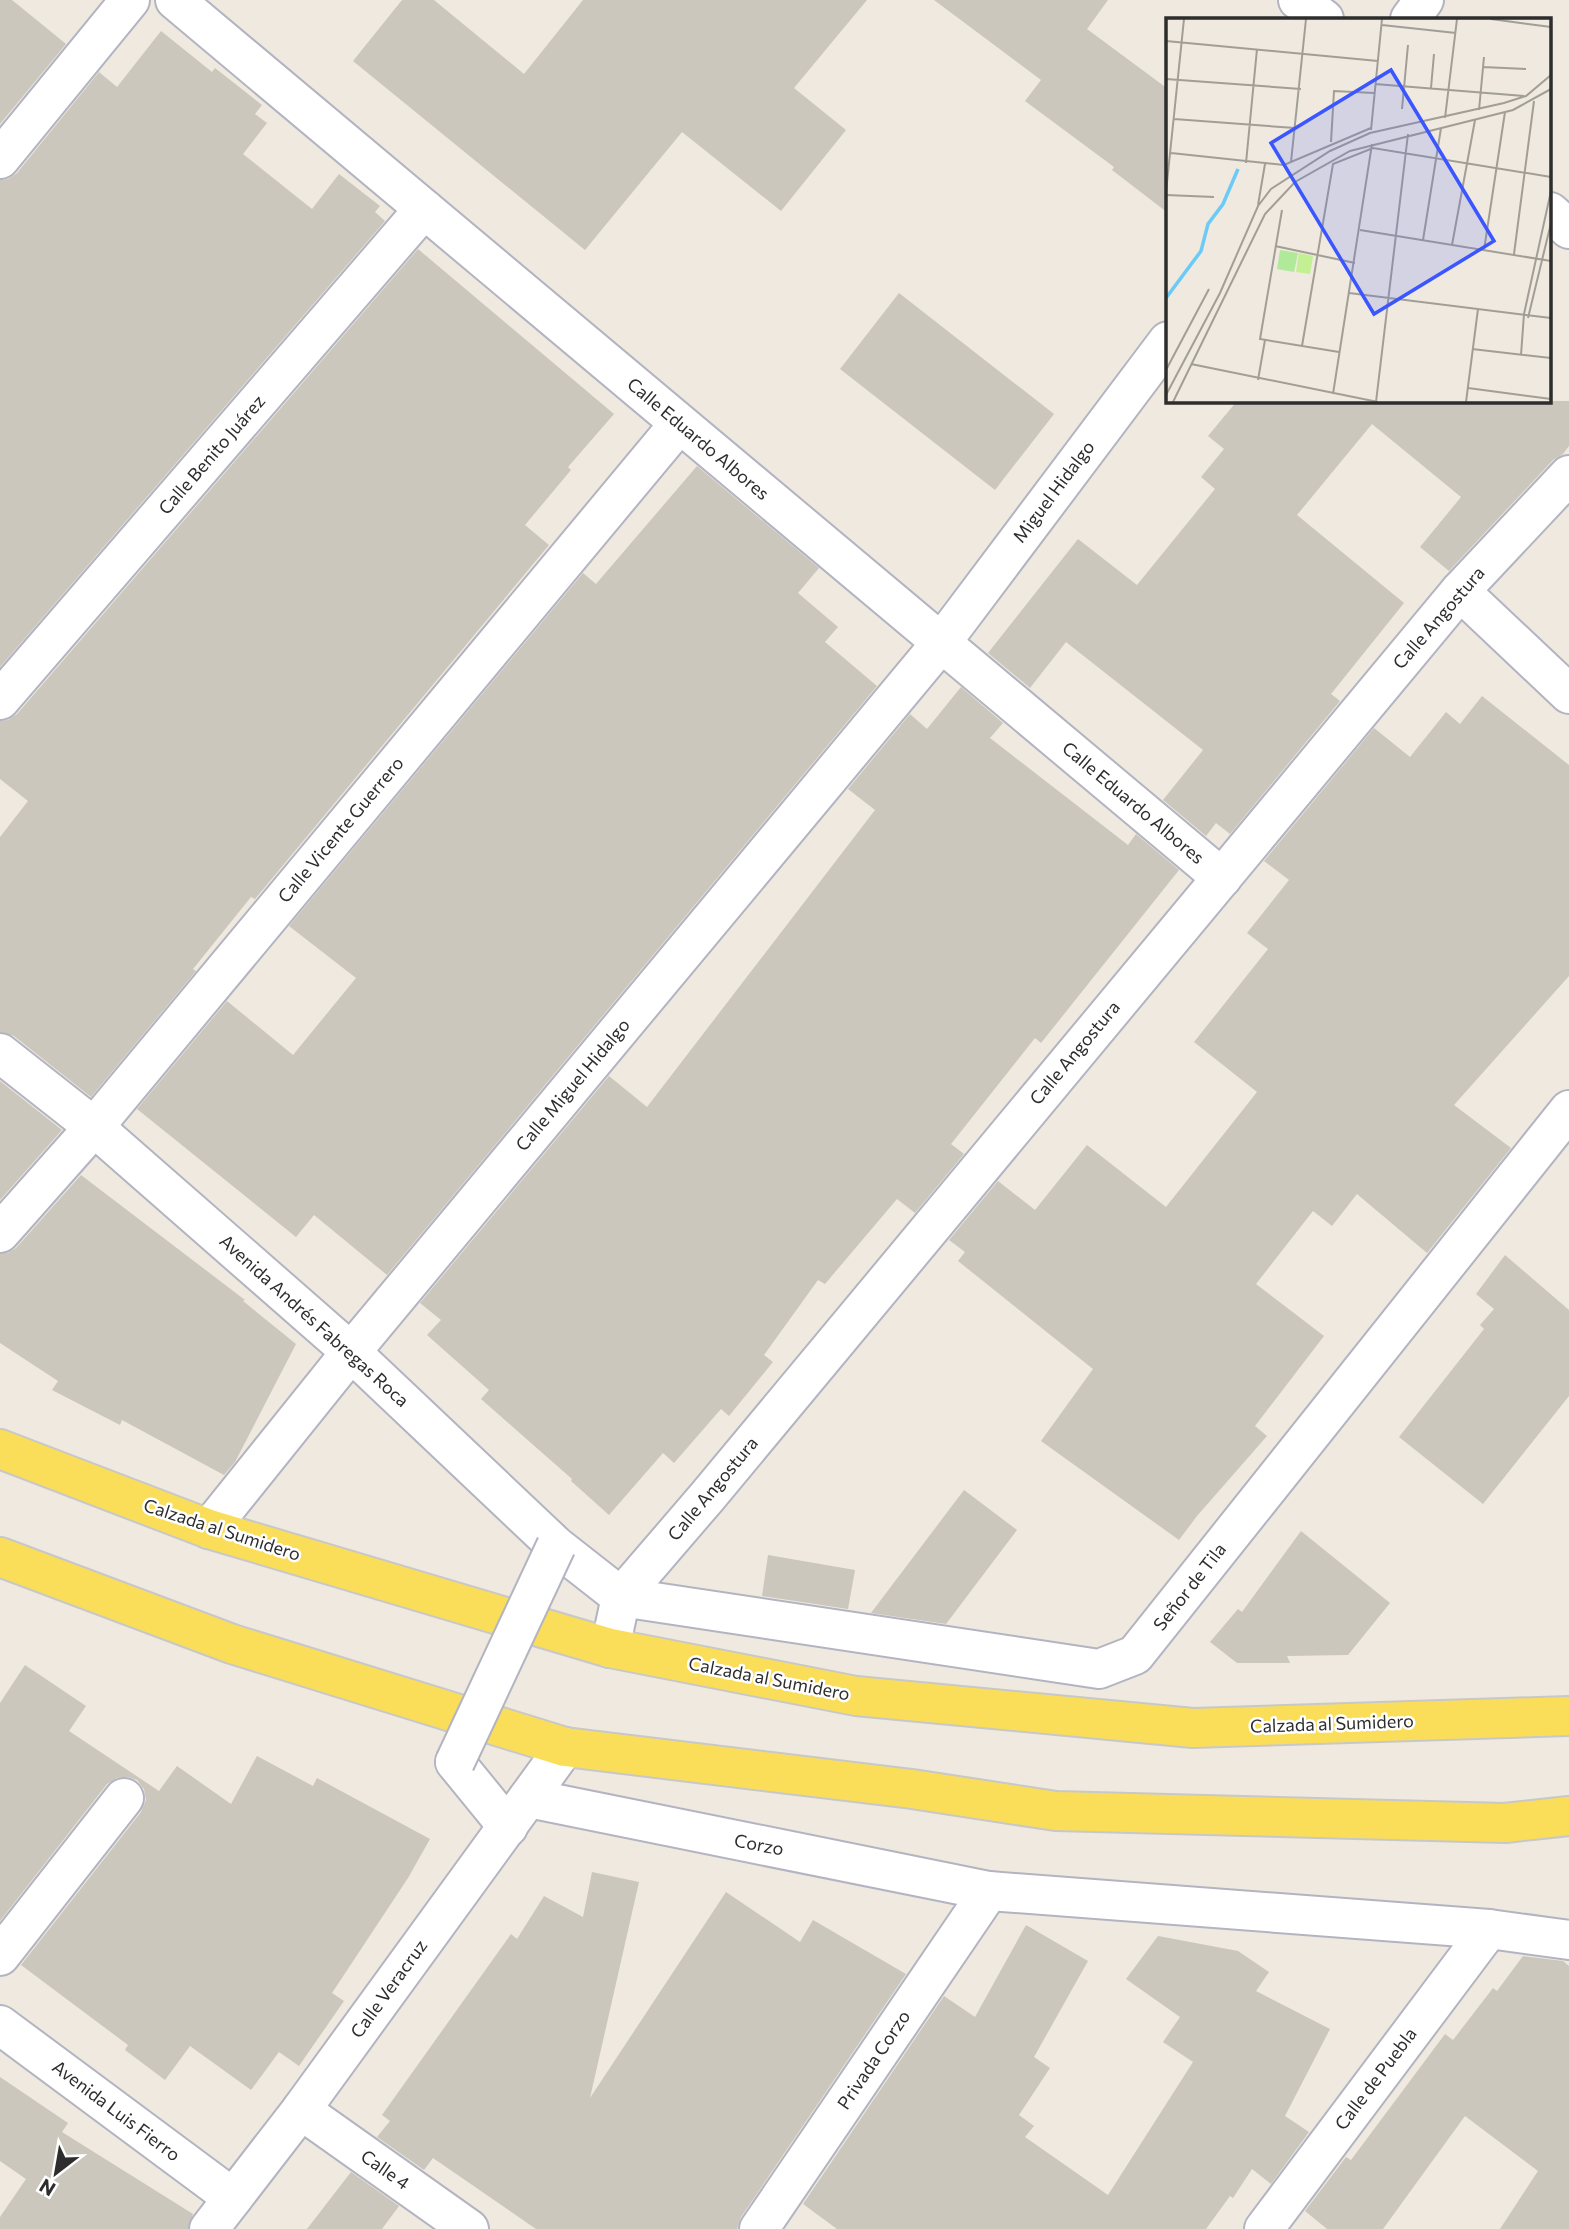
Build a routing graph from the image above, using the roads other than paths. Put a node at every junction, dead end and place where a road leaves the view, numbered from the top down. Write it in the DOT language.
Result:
graph roads {
  1 [pos="130,0"];
  2 [pos="175,0"];
  3 [pos="1298,0"];
  4 [pos="1424,0"];
  5 [pos="1323,18"];
  6 [pos="1411,18"];
  7 [pos="0,159"];
  8 [pos="424,209"];
  9 [pos="1552,214"];
  10 [pos="1569,229"];
  11 [pos="1166,344"];
  12 [pos="679,424"];
  13 [pos="1569,475"];
  14 [pos="1460,590"];
  15 [pos="941,643"];
  16 [pos="1569,694"];
  17 [pos="0,700"];
  18 [pos="1222,878"];
  19 [pos="0,1053"];
  20 [pos="1569,1110"];
  21 [pos="94,1127"];
  22 [pos="0,1233"];
  23 [pos="351,1352"];
  24 [pos="0,1449"];
  25 [pos="209,1530"];
  26 [pos="556,1546"];
  27 [pos="0,1557"];
  28 [pos="621,1597"];
  29 [pos="610,1648"];
  30 [pos="1569,1716"];
  31 [pos="565,1747"];
  32 [pos="124,1798"];
  33 [pos="518,1812"];
  34 [pos="1569,1816"];
  35 [pos="989,1891"];
  36 [pos="1489,1929"];
  37 [pos="1569,1940"];
  38 [pos="0,1956"];
  39 [pos="0,2025"];
  40 [pos="301,2110"];
  41 [pos="233,2198"];
  42 [pos="209,2229"];
  43 [pos="469,2229"];
  44 [pos="759,2229"];
  45 [pos="1264,2229"];
  1 -- 7 [label="street"];
  2 -- 8 [label="street, Calle Eduardo Albores"];
  3 -- 5 [label="street"];
  4 -- 6 [label="street"];
  8 -- 12 [label="street, Calle Eduardo Albores"];
  8 -- 17 [label="street, Calle Benito Juárez"];
  9 -- 10 [label="street"];
  11 -- 15 [label="street, Miguel Hidalgo"];
  12 -- 15 [label="street, Calle Eduardo Albores"];
  12 -- 21 [label="street, Calle Vicente Guerrero"];
  13 -- 14 [label="street, Calle Angostura"];
  14 -- 16 [label="street"];
  14 -- 18 [label="street, Calle Angostura"];
  15 -- 18 [label="street, Calle Eduardo Albores"];
  15 -- 23 [label="street, Calle Miguel Hidalgo"];
  18 -- 28 [label="street, Calle Angostura"];
  19 -- 21 [label="street, Avenida Andrés Fabregas Roca"];
  20 -- 28 [label="street, Señor de Tila"];
  21 -- 22 [label="street, Calle Vicente Guerrero"];
  21 -- 23 [label="street, Avenida Andrés Fabregas Roca"];
  23 -- 25 [label="street, Calle Miguel Hidalgo"];
  23 -- 26 [label="street, Avenida Andrés Fabregas Roca"];
  24 -- 25 [label="main road, Calzada al Sumidero"];
  25 -- 29 [label="main road, Calzada al Sumidero"];
  26 -- 28 [label="street, Avenida Andrés Fabregas Roca"];
  26 -- 33 [label="street, bridge"];
  27 -- 31 [label="main road"];
  28 -- 29 [label="street, Calle Angostura"];
  29 -- 30 [label="main road, Calzada al Sumidero"];
  31 -- 33 [label="street, Calle Veracruz"];
  31 -- 34 [label="main road"];
  32 -- 38 [label="street"];
  33 -- 35 [label="street, Corzo"];
  33 -- 40 [label="street, Calle Veracruz"];
  35 -- 36 [label="street, Corzo"];
  35 -- 44 [label="street, Privada Corzo"];
  36 -- 37 [label="street, Corzo"];
  36 -- 45 [label="street, Calle de Puebla"];
  39 -- 41 [label="street, Avenida Luis Fierro"];
  40 -- 41 [label="street, Calle Veracruz"];
  40 -- 43 [label="street, Calle 4"];
  41 -- 42 [label="street, Calle Veracruz"];
}
